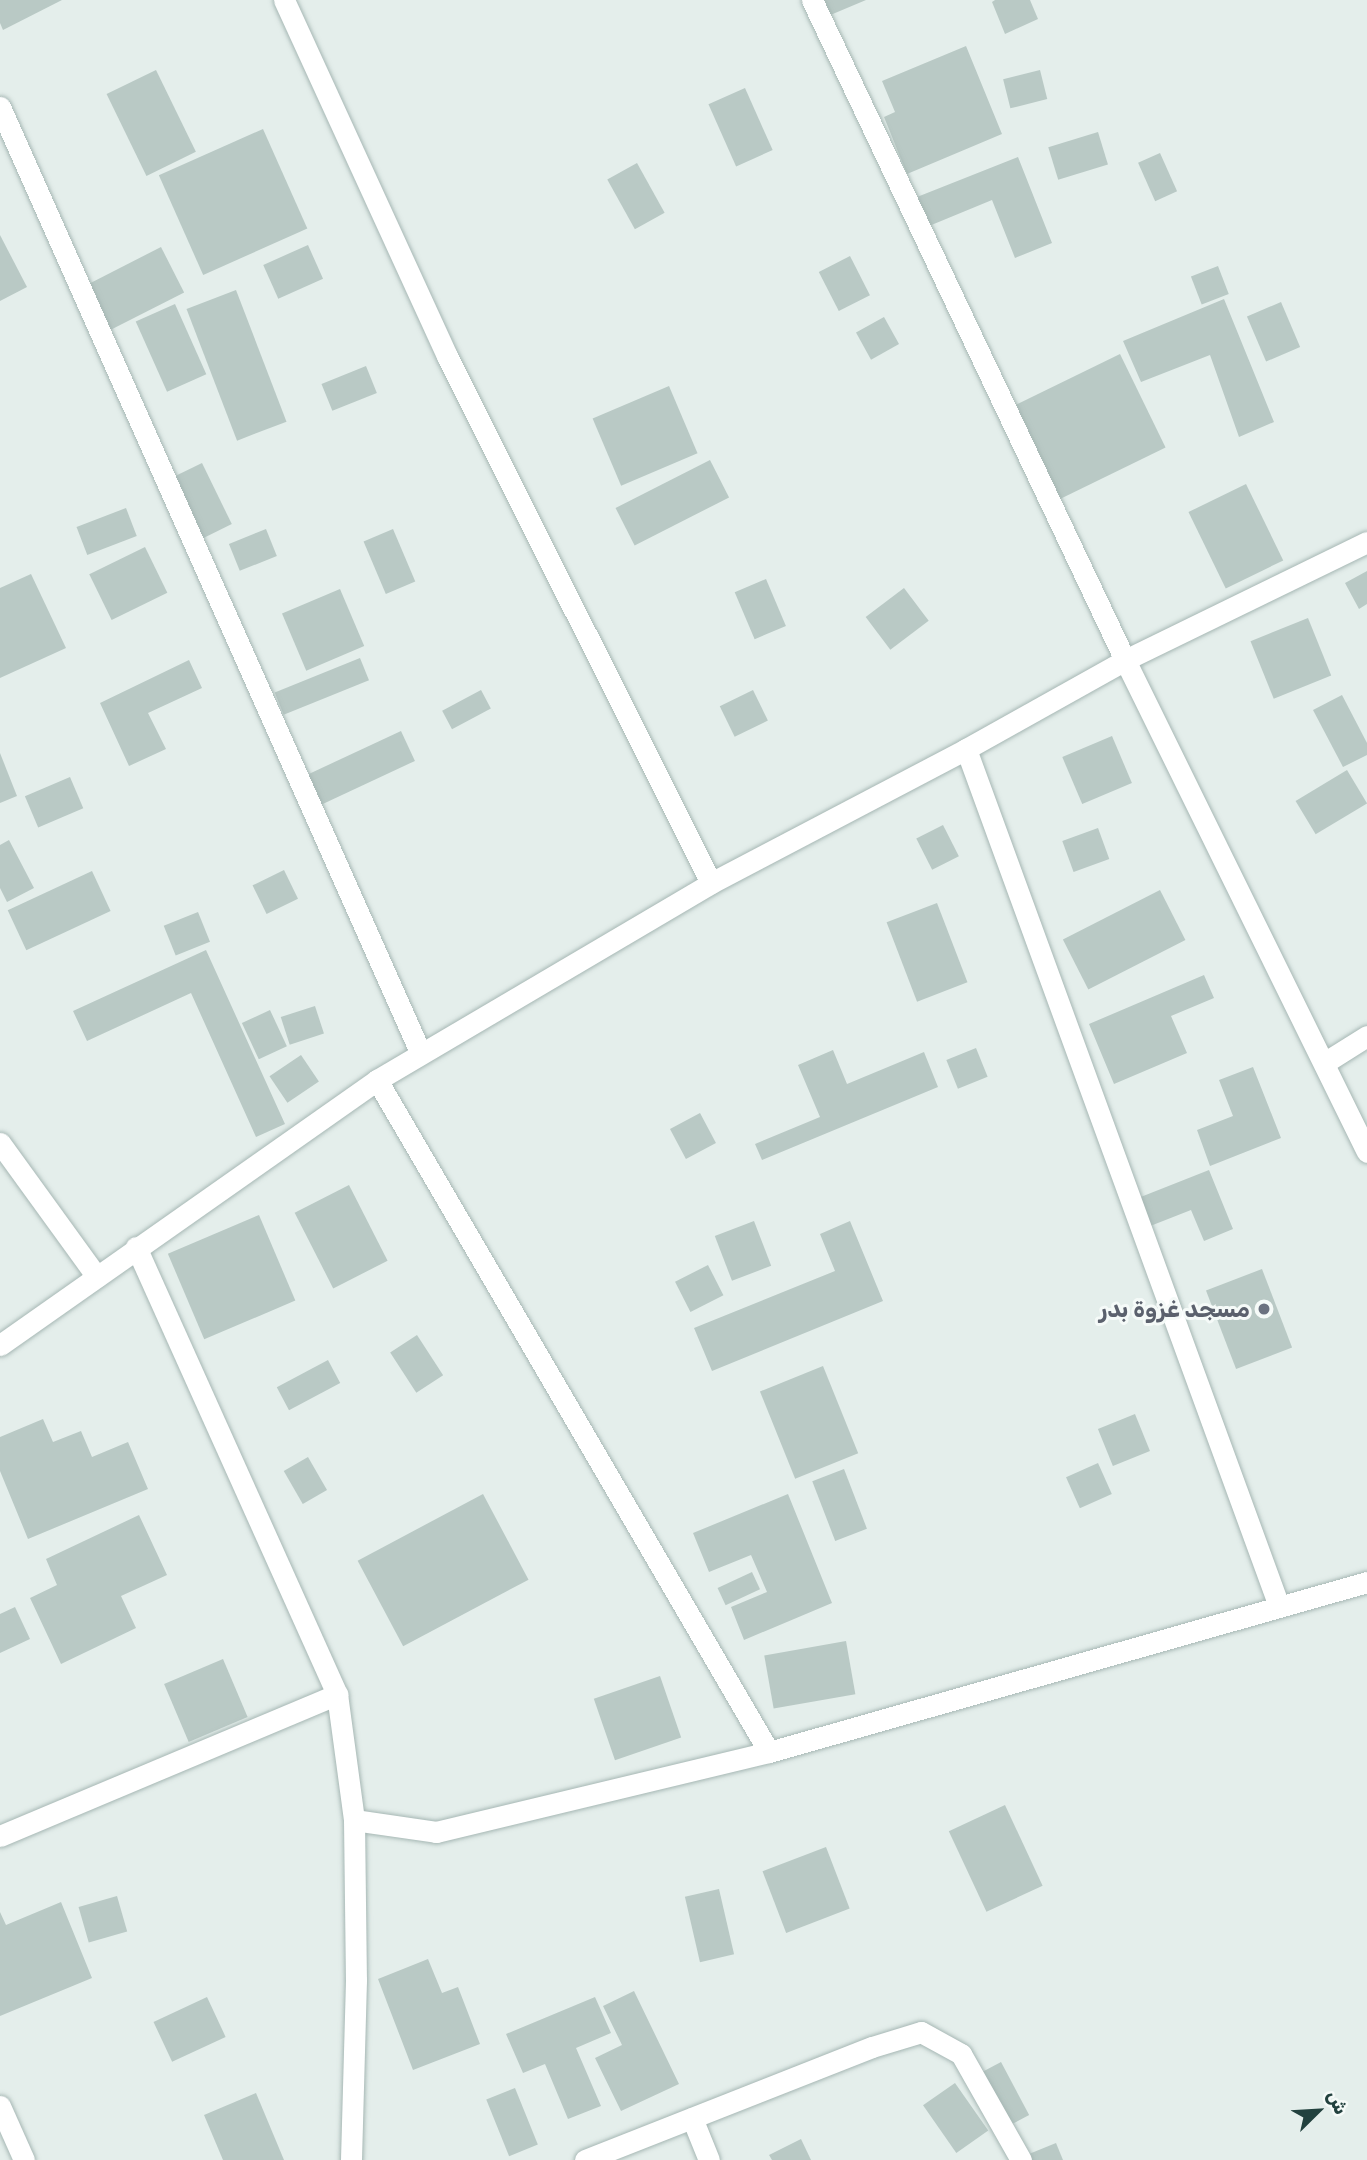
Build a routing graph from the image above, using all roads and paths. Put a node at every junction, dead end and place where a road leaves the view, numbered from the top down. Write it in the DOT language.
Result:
graph roads {
  1 [pos="284,0"];
  2 [pos="812,0"];
  3 [pos="0,107"];
  4 [pos="1367,542"];
  5 [pos="1125,660"];
  6 [pos="966,749"];
  7 [pos="711,883"];
  8 [pos="1367,1036"];
  9 [pos="421,1054"];
  10 [pos="1324,1063"];
  11 [pos="377,1080"];
  12 [pos="0,1143"];
  13 [pos="1367,1152"];
  14 [pos="136,1247"];
  15 [pos="96,1277"];
  16 [pos="0,1345"];
  17 [pos="1367,1582"];
  18 [pos="1279,1606"];
  19 [pos="337,1693"];
  20 [pos="769,1752"];
  21 [pos="354,1820"];
  22 [pos="0,1836"];
  23 [pos="2,2117"];
  24 [pos="692,2118"];
  25 [pos="24,2160"];
  26 [pos="351,2160"];
  27 [pos="584,2160"];
  28 [pos="709,2160"];
  29 [pos="1021,2160"];
  1 -- 7 [label="street"];
  2 -- 5 [label="street"];
  3 -- 9 [label="street"];
  4 -- 5 [label="street"];
  5 -- 6 [label="street"];
  5 -- 10 [label="street"];
  6 -- 7 [label="street"];
  6 -- 18 [label="street"];
  7 -- 9 [label="street"];
  8 -- 10 [label="street"];
  9 -- 11 [label="street"];
  10 -- 13 [label="street"];
  11 -- 14 [label="street"];
  11 -- 20 [label="street"];
  12 -- 15 [label="street"];
  14 -- 15 [label="street"];
  14 -- 19 [label="street"];
  15 -- 16 [label="street"];
  17 -- 18 [label="street"];
  18 -- 20 [label="street"];
  19 -- 21 [label="street"];
  19 -- 22 [label="street"];
  20 -- 21 [label="street"];
  21 -- 26 [label="street"];
  23 -- 25 [label="street"];
  24 -- 27 [label="street"];
  24 -- 28 [label="street"];
  24 -- 29 [label="street"];
}
